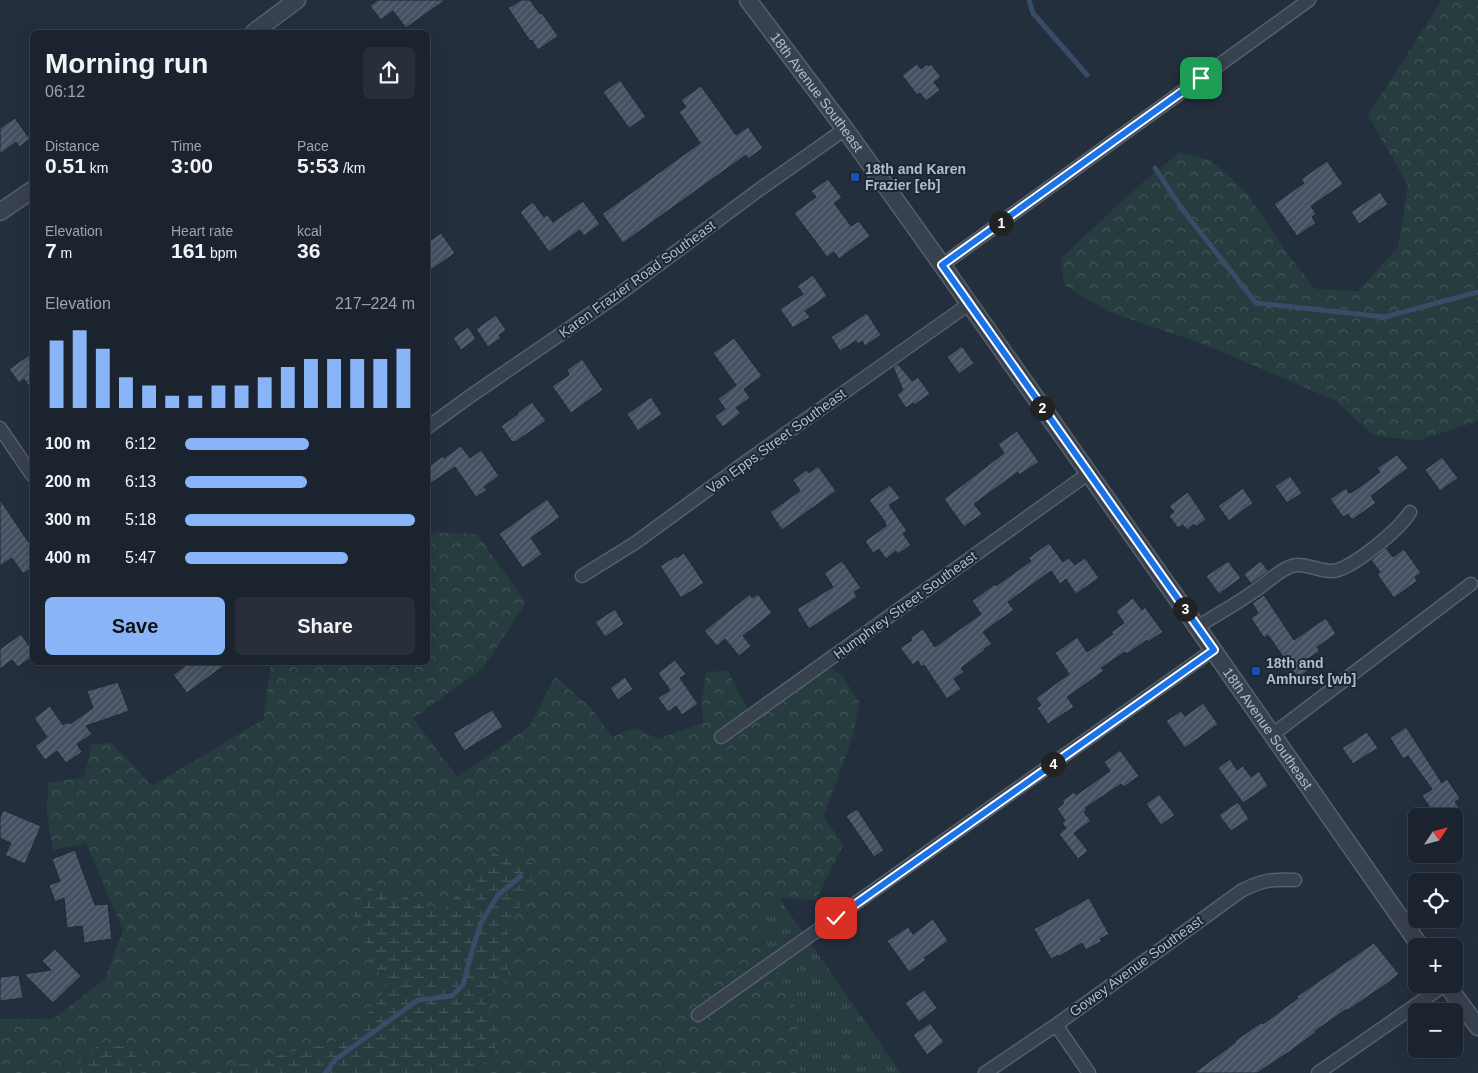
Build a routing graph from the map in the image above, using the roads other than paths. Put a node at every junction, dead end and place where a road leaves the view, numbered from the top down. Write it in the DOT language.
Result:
graph roads {
  1 [pos="297,0"];
  2 [pos="748,0"];
  3 [pos="1309,0"];
  4 [pos="257,30"];
  5 [pos="845,129"];
  6 [pos="30,191"];
  7 [pos="0,212"];
  8 [pos="942,265"];
  9 [pos="968,304"];
  10 [pos="430,426"];
  11 [pos="0,428"];
  12 [pos="30,472"];
  13 [pos="1088,473"];
  14 [pos="1410,512"];
  15 [pos="582,576"];
  16 [pos="1470,584"];
  17 [pos="1197,627"];
  18 [pos="1214,650"];
  19 [pos="1272,735"];
  20 [pos="721,737"];
  21 [pos="1294,880"];
  22 [pos="1414,938"];
  23 [pos="1433,993"];
  24 [pos="1453,993"];
  25 [pos="698,1015"];
  26 [pos="1056,1025"];
  27 [pos="1478,1026"];
  28 [pos="985,1073"];
  29 [pos="1089,1073"];
  30 [pos="1318,1073"];
  1 -- 4 [label="street"];
  2 -- 5 [label="street, 18th Avenue Southeast"];
  3 -- 8 [label="street"];
  5 -- 8 [label="street, 18th Avenue Southeast"];
  5 -- 10 [label="street, Karen Frazier Road Southeast"];
  6 -- 7 [label="street"];
  8 -- 9 [label="street, 18th Avenue Southeast"];
  9 -- 13 [label="street, 18th Avenue Southeast"];
  9 -- 15 [label="street, Van Epps Street Southeast"];
  11 -- 12 [label="street"];
  13 -- 17 [label="street, 18th Avenue Southeast"];
  13 -- 20 [label="street, Humphrey Street Southeast"];
  14 -- 17 [label="street"];
  16 -- 19 [label="street"];
  17 -- 18 [label="street, 18th Avenue Southeast"];
  18 -- 19 [label="street, 18th Avenue Southeast"];
  18 -- 25 [label="street"];
  19 -- 22 [label="street, 18th Avenue Southeast"];
  21 -- 26 [label="street, Gowey Avenue Southeast"];
  23 -- 30 [label="street"];
  24 -- 27 [label="street"];
  26 -- 28 [label="street, Gowey Avenue Southeast"];
  26 -- 29 [label="street"];
}
